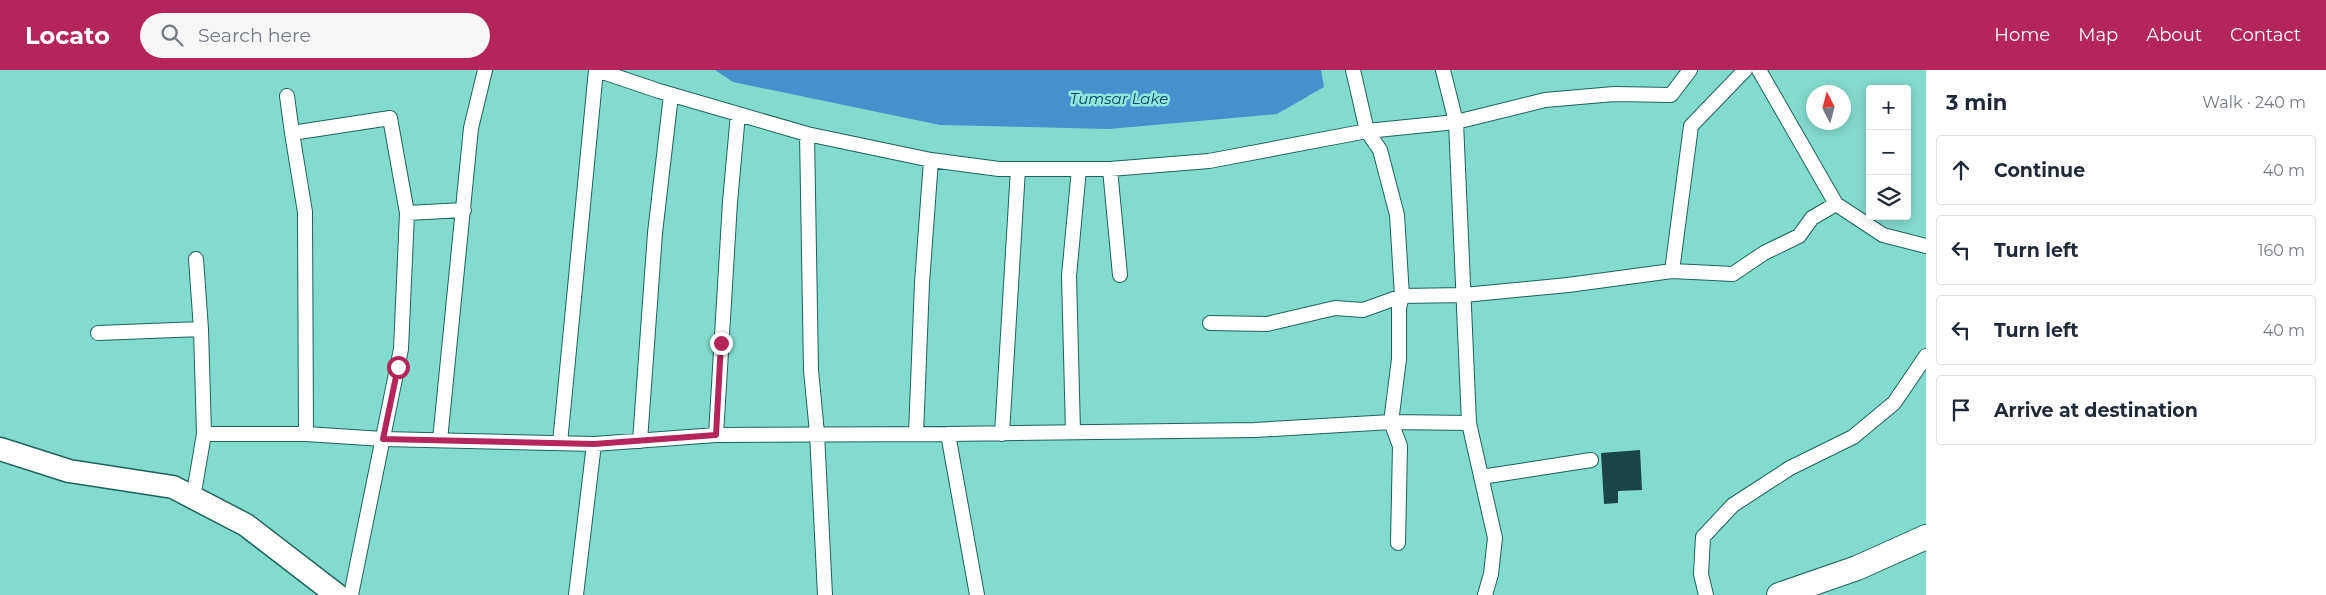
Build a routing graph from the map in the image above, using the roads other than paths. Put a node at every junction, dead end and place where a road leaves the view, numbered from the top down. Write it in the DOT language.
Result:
graph roads {
  1 [pos="485,70"];
  2 [pos="596,70"];
  3 [pos="1354,70"];
  4 [pos="1443,70"];
  5 [pos="1690,70"];
  6 [pos="1745,70"];
  7 [pos="1759,70"];
  8 [pos="672,94"];
  9 [pos="287,96"];
  10 [pos="738,114"];
  11 [pos="1456,122"];
  12 [pos="1367,131"];
  13 [pos="292,133"];
  14 [pos="807,134"];
  15 [pos="931,160"];
  16 [pos="1018,169"];
  17 [pos="1079,169"];
  18 [pos="1110,169"];
  19 [pos="1836,204"];
  20 [pos="464,210"];
  21 [pos="407,213"];
  22 [pos="1926,246"];
  23 [pos="196,259"];
  24 [pos="1672,271"];
  25 [pos="1120,275"];
  26 [pos="1464,295"];
  27 [pos="1402,296"];
  28 [pos="1210,323"];
  29 [pos="201,329"];
  30 [pos="98,333"];
  31 [pos="1926,356"];
  32 [pos="1391,422"];
  33 [pos="1469,423"];
  34 [pos="1073,432"];
  35 [pos="818,433"];
  36 [pos="204,434"];
  37 [pos="306,434"];
  38 [pos="916,434"];
  39 [pos="948,434"];
  40 [pos="1002,434"];
  41 [pos="716,435"];
  42 [pos="383,439"];
  43 [pos="440,440"];
  44 [pos="640,440"];
  45 [pos="560,443"];
  46 [pos="594,444"];
  47 [pos="0,449"];
  48 [pos="1591,460"];
  49 [pos="1481,477"];
  50 [pos="193,498"];
  51 [pos="1926,537"];
  52 [pos="1398,543"];
  53 [pos="337,595"];
  54 [pos="351,595"];
  55 [pos="576,595"];
  56 [pos="825,595"];
  57 [pos="977,595"];
  58 [pos="1485,595"];
  59 [pos="1706,595"];
  60 [pos="1780,595"];
  1 -- 20 [label="street"];
  2 -- 8 [label="street"];
  2 -- 45 [label="street"];
  3 -- 12 [label="street"];
  4 -- 11 [label="street"];
  5 -- 11 [label="street"];
  6 -- 24 [label="street"];
  7 -- 19 [label="street"];
  8 -- 10 [label="street"];
  8 -- 44 [label="street"];
  9 -- 13 [label="street"];
  10 -- 14 [label="street"];
  10 -- 41 [label="street"];
  11 -- 12 [label="street"];
  11 -- 26 [label="street"];
  12 -- 18 [label="street"];
  12 -- 27 [label="street"];
  13 -- 21 [label="street"];
  13 -- 37 [label="street"];
  14 -- 15 [label="street"];
  14 -- 35 [label="street"];
  15 -- 16 [label="street"];
  15 -- 38 [label="street"];
  16 -- 17 [label="street"];
  16 -- 40 [label="street"];
  17 -- 18 [label="street"];
  17 -- 34 [label="street"];
  18 -- 25 [label="street"];
  19 -- 22 [label="street"];
  19 -- 24 [label="street"];
  20 -- 21 [label="street"];
  20 -- 43 [label="street"];
  21 -- 42 [label="street"];
  23 -- 29 [label="street"];
  24 -- 26 [label="street"];
  26 -- 27 [label="street"];
  26 -- 33 [label="street"];
  27 -- 28 [label="street"];
  27 -- 32 [label="street"];
  29 -- 30 [label="street"];
  29 -- 36 [label="street"];
  31 -- 59 [label="street"];
  32 -- 33 [label="street"];
  32 -- 34 [label="street"];
  32 -- 52 [label="street"];
  33 -- 49 [label="street"];
  34 -- 40 [label="street"];
  35 -- 38 [label="street"];
  35 -- 41 [label="street"];
  35 -- 56 [label="street"];
  36 -- 37 [label="street"];
  36 -- 50 [label="street"];
  37 -- 42 [label="street"];
  38 -- 39 [label="street"];
  39 -- 40 [label="street"];
  39 -- 57 [label="street"];
  41 -- 44 [label="street"];
  42 -- 43 [label="street"];
  42 -- 54 [label="street"];
  43 -- 45 [label="street"];
  44 -- 46 [label="street"];
  45 -- 46 [label="street"];
  46 -- 55 [label="street"];
  47 -- 50 [label="main road"];
  48 -- 49 [label="street"];
  49 -- 58 [label="street"];
  50 -- 53 [label="main road"];
  51 -- 60 [label="highway"];
}
